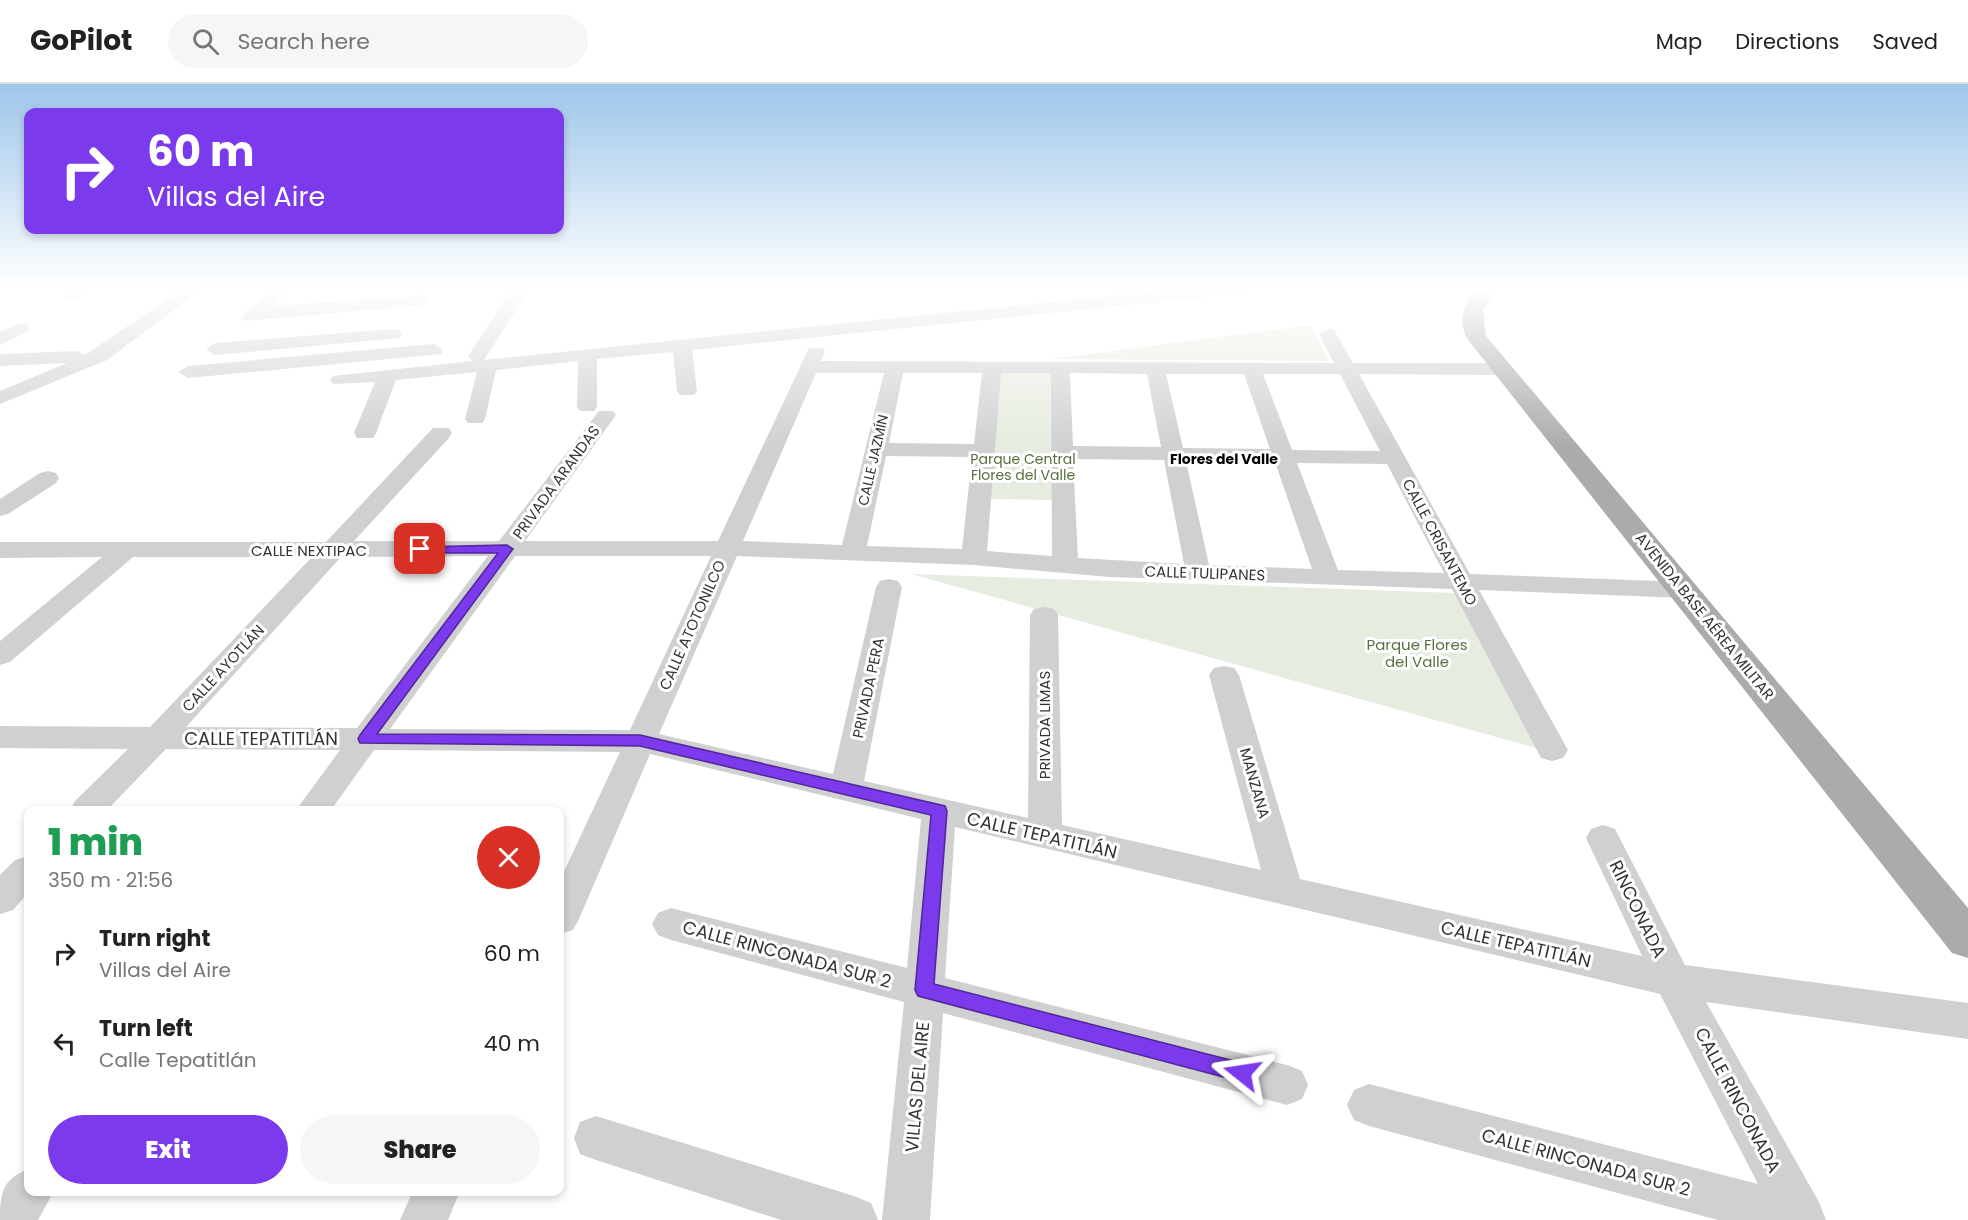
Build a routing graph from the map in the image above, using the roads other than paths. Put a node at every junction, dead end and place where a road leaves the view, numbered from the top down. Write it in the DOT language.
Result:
graph roads {
  1 [pos="102,341"];
  2 [pos="121,341"];
  3 [pos="224,341"];
  4 [pos="277,341"];
  5 [pos="389,341"];
  6 [pos="493,341"];
  7 [pos="720,341"];
  8 [pos="820,341"];
  9 [pos="1332,341"];
  10 [pos="1479,341"];
  11 [pos="682,345"];
  12 [pos="215,349"];
  13 [pos="434,350"];
  14 [pos="377,355"];
  15 [pos="588,355"];
  16 [pos="0,360"];
  17 [pos="482,360"];
  18 [pos="72,363"];
  19 [pos="809,367"];
  20 [pos="1060,367"];
  21 [pos="1155,367"];
  22 [pos="895,368"];
  23 [pos="992,368"];
  24 [pos="1251,368"];
  25 [pos="1346,368"];
  26 [pos="0,369"];
  27 [pos="1501,369"];
  28 [pos="388,375"];
  29 [pos="340,380"];
  30 [pos="687,391"];
  31 [pos="0,398"];
  32 [pos="475,419"];
  33 [pos="365,433"];
  34 [pos="441,433"];
  35 [pos="875,449"];
  36 [pos="984,451"];
  37 [pos="1062,452"];
  38 [pos="1173,454"];
  39 [pos="1283,456"];
  40 [pos="1395,458"];
  41 [pos="48,478"];
  42 [pos="0,509"];
  43 [pos="726,548"];
  44 [pos="507,549"];
  45 [pos="0,550"];
  46 [pos="126,550"];
  47 [pos="334,550"];
  48 [pos="853,552"];
  49 [pos="974,557"];
  50 [pos="1065,566"];
  51 [pos="1198,572"];
  52 [pos="1328,577"];
  53 [pos="1461,582"];
  54 [pos="889,587"];
  55 [pos="1685,590"];
  56 [pos="1044,615"];
  57 [pos="0,656"];
  58 [pos="1224,675"];
  59 [pos="0,737"];
  60 [pos="158,738"];
  61 [pos="366,739"];
  62 [pos="640,741"];
  63 [pos="1552,750"];
  64 [pos="846,789"];
  65 [pos="91,806"];
  66 [pos="316,806"];
  67 [pos="939,811"];
  68 [pos="1045,835"];
  69 [pos="1603,837"];
  70 [pos="24,874"];
  71 [pos="1285,891"];
  72 [pos="0,899"];
  73 [pos="564,910"];
  74 [pos="670,924"];
  75 [pos="1968,940"];
  76 [pos="1673,980"];
  77 [pos="924,990"];
  78 [pos="1968,1021"];
  79 [pos="1287,1085"];
  80 [pos="1369,1105"];
  81 [pos="596,1138"];
  82 [pos="27,1196"];
  83 [pos="435,1196"];
  84 [pos="10,1220"];
  85 [pos="424,1220"];
  86 [pos="854,1220"];
  87 [pos="906,1220"];
  88 [pos="1802,1220"];
  1 -- 18 [label="street"];
  2 -- 18 [label="street"];
  3 -- 12 [label="street"];
  4 -- 12 [label="street"];
  5 -- 14 [label="street"];
  6 -- 17 [label="street"];
  7 -- 11 [label="street"];
  8 -- 19 [label="street, CALLE ATOTONILCO"];
  9 -- 25 [label="street, CALLE CRISANTEMO"];
  10 -- 27 [label="main road, AVENIDA BASE AÉREA MILITAR"];
  11 -- 15 [label="street"];
  11 -- 30 [label="street"];
  12 -- 14 [label="street"];
  13 -- 14 [label="street"];
  15 -- 17 [label="street"];
  15 -- 44 [label="street, PRIVADA ARANDAS"];
  16 -- 18 [label="street"];
  17 -- 28 [label="street"];
  17 -- 32 [label="street"];
  18 -- 26 [label="street"];
  18 -- 31 [label="street"];
  19 -- 22 [label="street"];
  19 -- 43 [label="street, CALLE ATOTONILCO"];
  20 -- 21 [label="street"];
  20 -- 23 [label="street"];
  20 -- 37 [label="street"];
  21 -- 24 [label="street"];
  21 -- 38 [label="street"];
  22 -- 23 [label="street"];
  22 -- 35 [label="street, CALLE JAZMÍN"];
  23 -- 36 [label="street"];
  24 -- 25 [label="street"];
  24 -- 39 [label="street"];
  25 -- 27 [label="street"];
  25 -- 40 [label="street, CALLE CRISANTEMO"];
  27 -- 55 [label="main road, AVENIDA BASE AÉREA MILITAR"];
  28 -- 29 [label="street"];
  28 -- 33 [label="street"];
  34 -- 47 [label="street, CALLE AYOTLÁN"];
  35 -- 36 [label="street"];
  35 -- 48 [label="street, CALLE JAZMÍN"];
  36 -- 49 [label="street"];
  37 -- 38 [label="street"];
  37 -- 50 [label="street"];
  38 -- 39 [label="street"];
  38 -- 51 [label="street"];
  39 -- 40 [label="street"];
  39 -- 52 [label="street"];
  40 -- 53 [label="street, CALLE CRISANTEMO"];
  41 -- 42 [label="street"];
  43 -- 44 [label="street, CALLE NEXTIPAC"];
  43 -- 48 [label="street, CALLE TULIPANES"];
  43 -- 62 [label="street, CALLE ATOTONILCO"];
  44 -- 47 [label="street, CALLE NEXTIPAC"];
  44 -- 61 [label="street, PRIVADA ARANDAS"];
  45 -- 46 [label="street, CALLE NEXTIPAC"];
  46 -- 47 [label="street, CALLE NEXTIPAC"];
  46 -- 57 [label="street"];
  47 -- 60 [label="street, CALLE AYOTLÁN"];
  48 -- 49 [label="street, CALLE TULIPANES"];
  49 -- 50 [label="street, CALLE TULIPANES"];
  50 -- 51 [label="street, CALLE TULIPANES"];
  51 -- 52 [label="street, CALLE TULIPANES"];
  52 -- 53 [label="street, CALLE TULIPANES"];
  53 -- 55 [label="street, CALLE TULIPANES"];
  53 -- 63 [label="street, CALLE CRISANTEMO"];
  54 -- 64 [label="street, PRIVADA PERA"];
  55 -- 75 [label="main road, AVENIDA BASE AÉREA MILITAR"];
  56 -- 68 [label="street, PRIVADA LIMAS"];
  58 -- 71 [label="street, MANZANA"];
  59 -- 60 [label="street, CALLE TEPATITLÁN"];
  60 -- 61 [label="street, CALLE TEPATITLÁN"];
  60 -- 65 [label="street, CALLE AYOTLÁN"];
  61 -- 62 [label="street, CALLE TEPATITLÁN"];
  61 -- 66 [label="street, PRIVADA ARANDAS"];
  62 -- 64 [label="street, CALLE TEPATITLÁN"];
  62 -- 73 [label="street, CALLE ATOTONILCO"];
  64 -- 67 [label="street, CALLE TEPATITLÁN"];
  67 -- 68 [label="street, CALLE TEPATITLÁN"];
  67 -- 77 [label="street, VILLAS DEL AIRE"];
  68 -- 71 [label="street, CALLE TEPATITLÁN"];
  69 -- 76 [label="street, RINCONADA"];
  70 -- 72 [label="street"];
  71 -- 76 [label="street, CALLE TEPATITLÁN"];
  74 -- 77 [label="street, CALLE RINCONADA SUR 2"];
  76 -- 78 [label="street, CALLE TEPATITLÁN"];
  76 -- 88 [label="street, CALLE RINCONADA"];
  77 -- 79 [label="street, CALLE RINCONADA SUR 2"];
  77 -- 87 [label="street, VILLAS DEL AIRE"];
  80 -- 88 [label="street, CALLE RINCONADA SUR 2"];
  81 -- 86 [label="street"];
  82 -- 84 [label="street"];
  83 -- 85 [label="street"];
}
